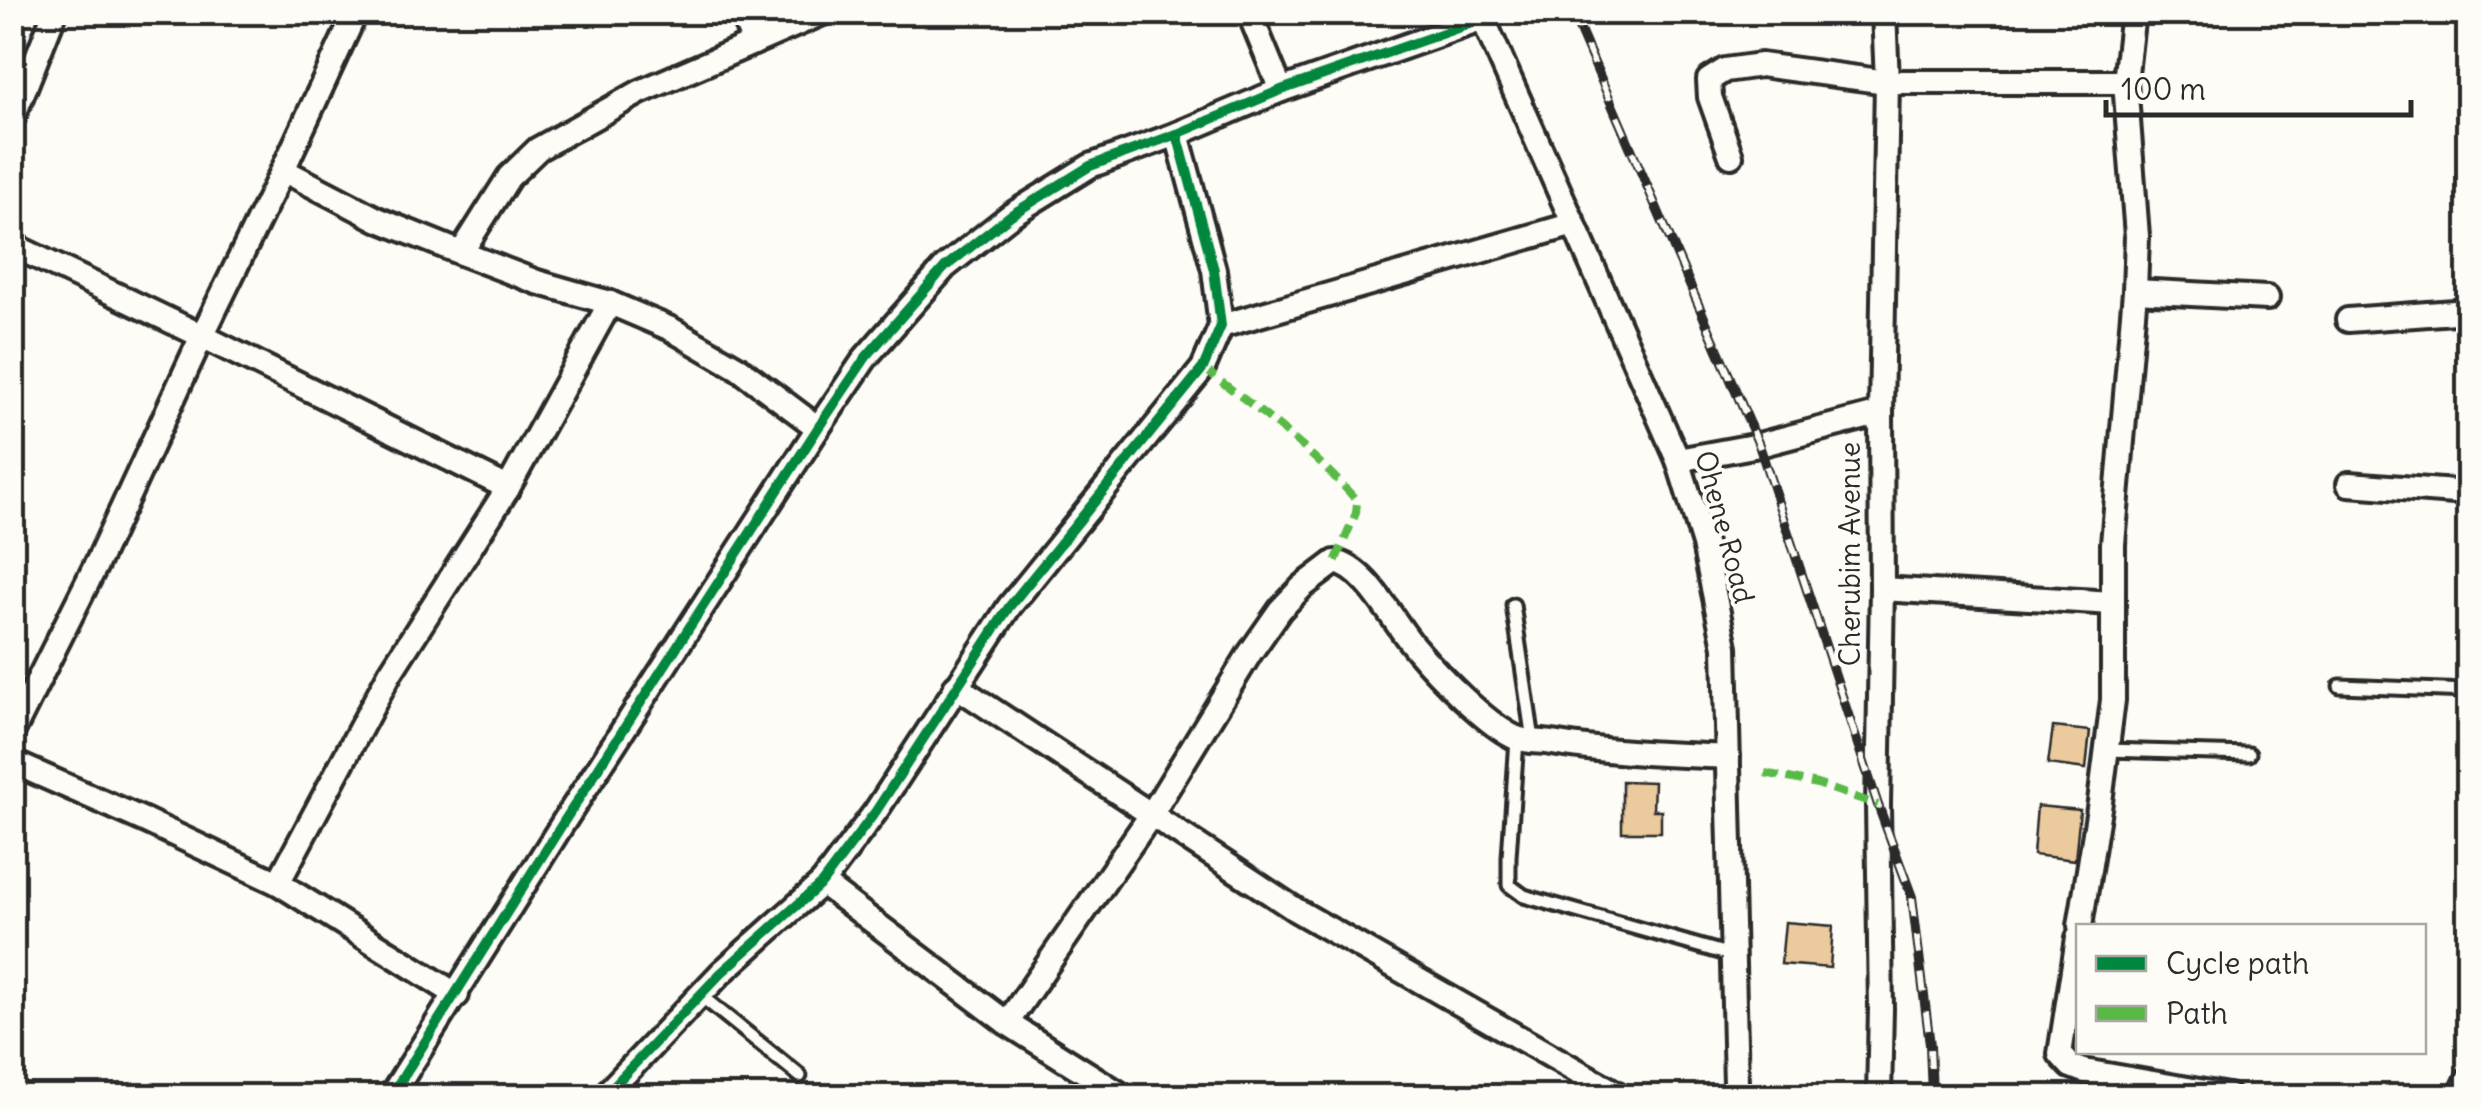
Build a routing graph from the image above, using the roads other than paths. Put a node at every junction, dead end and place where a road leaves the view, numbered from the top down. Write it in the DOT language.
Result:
graph roads {
  1 [pos="56,12"];
  2 [pos="356,12"];
  3 [pos="741,12"];
  4 [pos="825,12"];
  5 [pos="1249,12"];
  6 [pos="1884,12"];
  7 [pos="2133,12"];
  8 [pos="1482,16"];
  9 [pos="754,43"];
  10 [pos="1887,82"];
  11 [pos="2125,82"];
  12 [pos="1281,90"];
  13 [pos="12,120"];
  14 [pos="1177,134"];
  15 [pos="1731,156"];
  16 [pos="283,170"];
  17 [pos="1574,224"];
  18 [pos="12,245"];
  19 [pos="461,253"];
  20 [pos="2136,291"];
  21 [pos="2267,298"];
  22 [pos="610,304"];
  23 [pos="2468,311"];
  24 [pos="2348,320"];
  25 [pos="1221,326"];
  26 [pos="202,336"];
  27 [pos="1881,413"];
  28 [pos="818,428"];
  29 [pos="1678,460"];
  30 [pos="2349,484"];
  31 [pos="508,488"];
  32 [pos="2468,493"];
  33 [pos="1882,589"];
  34 [pos="2113,603"];
  35 [pos="1513,606"];
  36 [pos="956,686"];
  37 [pos="2340,686"];
  38 [pos="2468,690"];
  39 [pos="12,734"];
  40 [pos="1525,740"];
  41 [pos="2106,750"];
  42 [pos="2248,754"];
  43 [pos="1728,758"];
  44 [pos="12,762"];
  45 [pos="1151,815"];
  46 [pos="278,883"];
  47 [pos="822,883"];
  48 [pos="2080,924"];
  49 [pos="2076,951"];
  50 [pos="1734,956"];
  51 [pos="456,995"];
  52 [pos="700,995"];
  53 [pos="1007,1023"];
  54 [pos="800,1076"];
  55 [pos="2468,1078"];
  56 [pos="391,1096"];
  57 [pos="604,1096"];
  58 [pos="1123,1096"];
  59 [pos="1621,1096"];
  60 [pos="1734,1096"];
  61 [pos="1879,1096"];
  62 [pos="2228,1096"];
  63 [pos="2460,1096"];
  1 -- 13 [label="street"];
  2 -- 16 [label="street"];
  3 -- 9 [label="street"];
  4 -- 9 [label="street"];
  5 -- 12 [label="street"];
  6 -- 10 [label="street, Cherubim Avenue"];
  7 -- 11 [label="street"];
  8 -- 12 [label="street"];
  8 -- 17 [label="street, Ohene Road"];
  9 -- 19 [label="street"];
  10 -- 11 [label="street"];
  10 -- 15 [label="street"];
  10 -- 27 [label="street, Cherubim Avenue"];
  11 -- 20 [label="street"];
  12 -- 14 [label="street"];
  14 -- 25 [label="street"];
  14 -- 28 [label="street"];
  16 -- 19 [label="street"];
  16 -- 26 [label="street"];
  17 -- 25 [label="street"];
  17 -- 29 [label="street, Ohene Road"];
  18 -- 26 [label="street"];
  19 -- 22 [label="street"];
  20 -- 21 [label="street"];
  20 -- 34 [label="street"];
  22 -- 28 [label="street"];
  22 -- 31 [label="street"];
  23 -- 24 [label="street"];
  25 -- 36 [label="street"];
  26 -- 31 [label="street"];
  26 -- 39 [label="street"];
  27 -- 29 [label="street"];
  27 -- 33 [label="street, Cherubim Avenue"];
  28 -- 51 [label="street"];
  29 -- 43 [label="street, Ohene Road"];
  30 -- 32 [label="street"];
  31 -- 46 [label="street"];
  33 -- 34 [label="street"];
  33 -- 61 [label="street, Cherubim Avenue"];
  34 -- 41 [label="street"];
  35 -- 40 [label="lane"];
  36 -- 45 [label="street"];
  36 -- 47 [label="street"];
  37 -- 38 [label="lane"];
  40 -- 43 [label="street"];
  40 -- 45 [label="street"];
  40 -- 50 [label="lane"];
  41 -- 42 [label="lane"];
  41 -- 48 [label="street"];
  43 -- 50 [label="street, Ohene Road"];
  44 -- 46 [label="street"];
  45 -- 53 [label="street"];
  45 -- 59 [label="street"];
  46 -- 51 [label="street"];
  47 -- 52 [label="street"];
  47 -- 53 [label="street"];
  49 -- 62 [label="street"];
  50 -- 60 [label="street, Ohene Road"];
  51 -- 56 [label="street"];
  52 -- 54 [label="lane"];
  52 -- 57 [label="street"];
  53 -- 58 [label="street"];
  55 -- 63 [label="street"];
}
